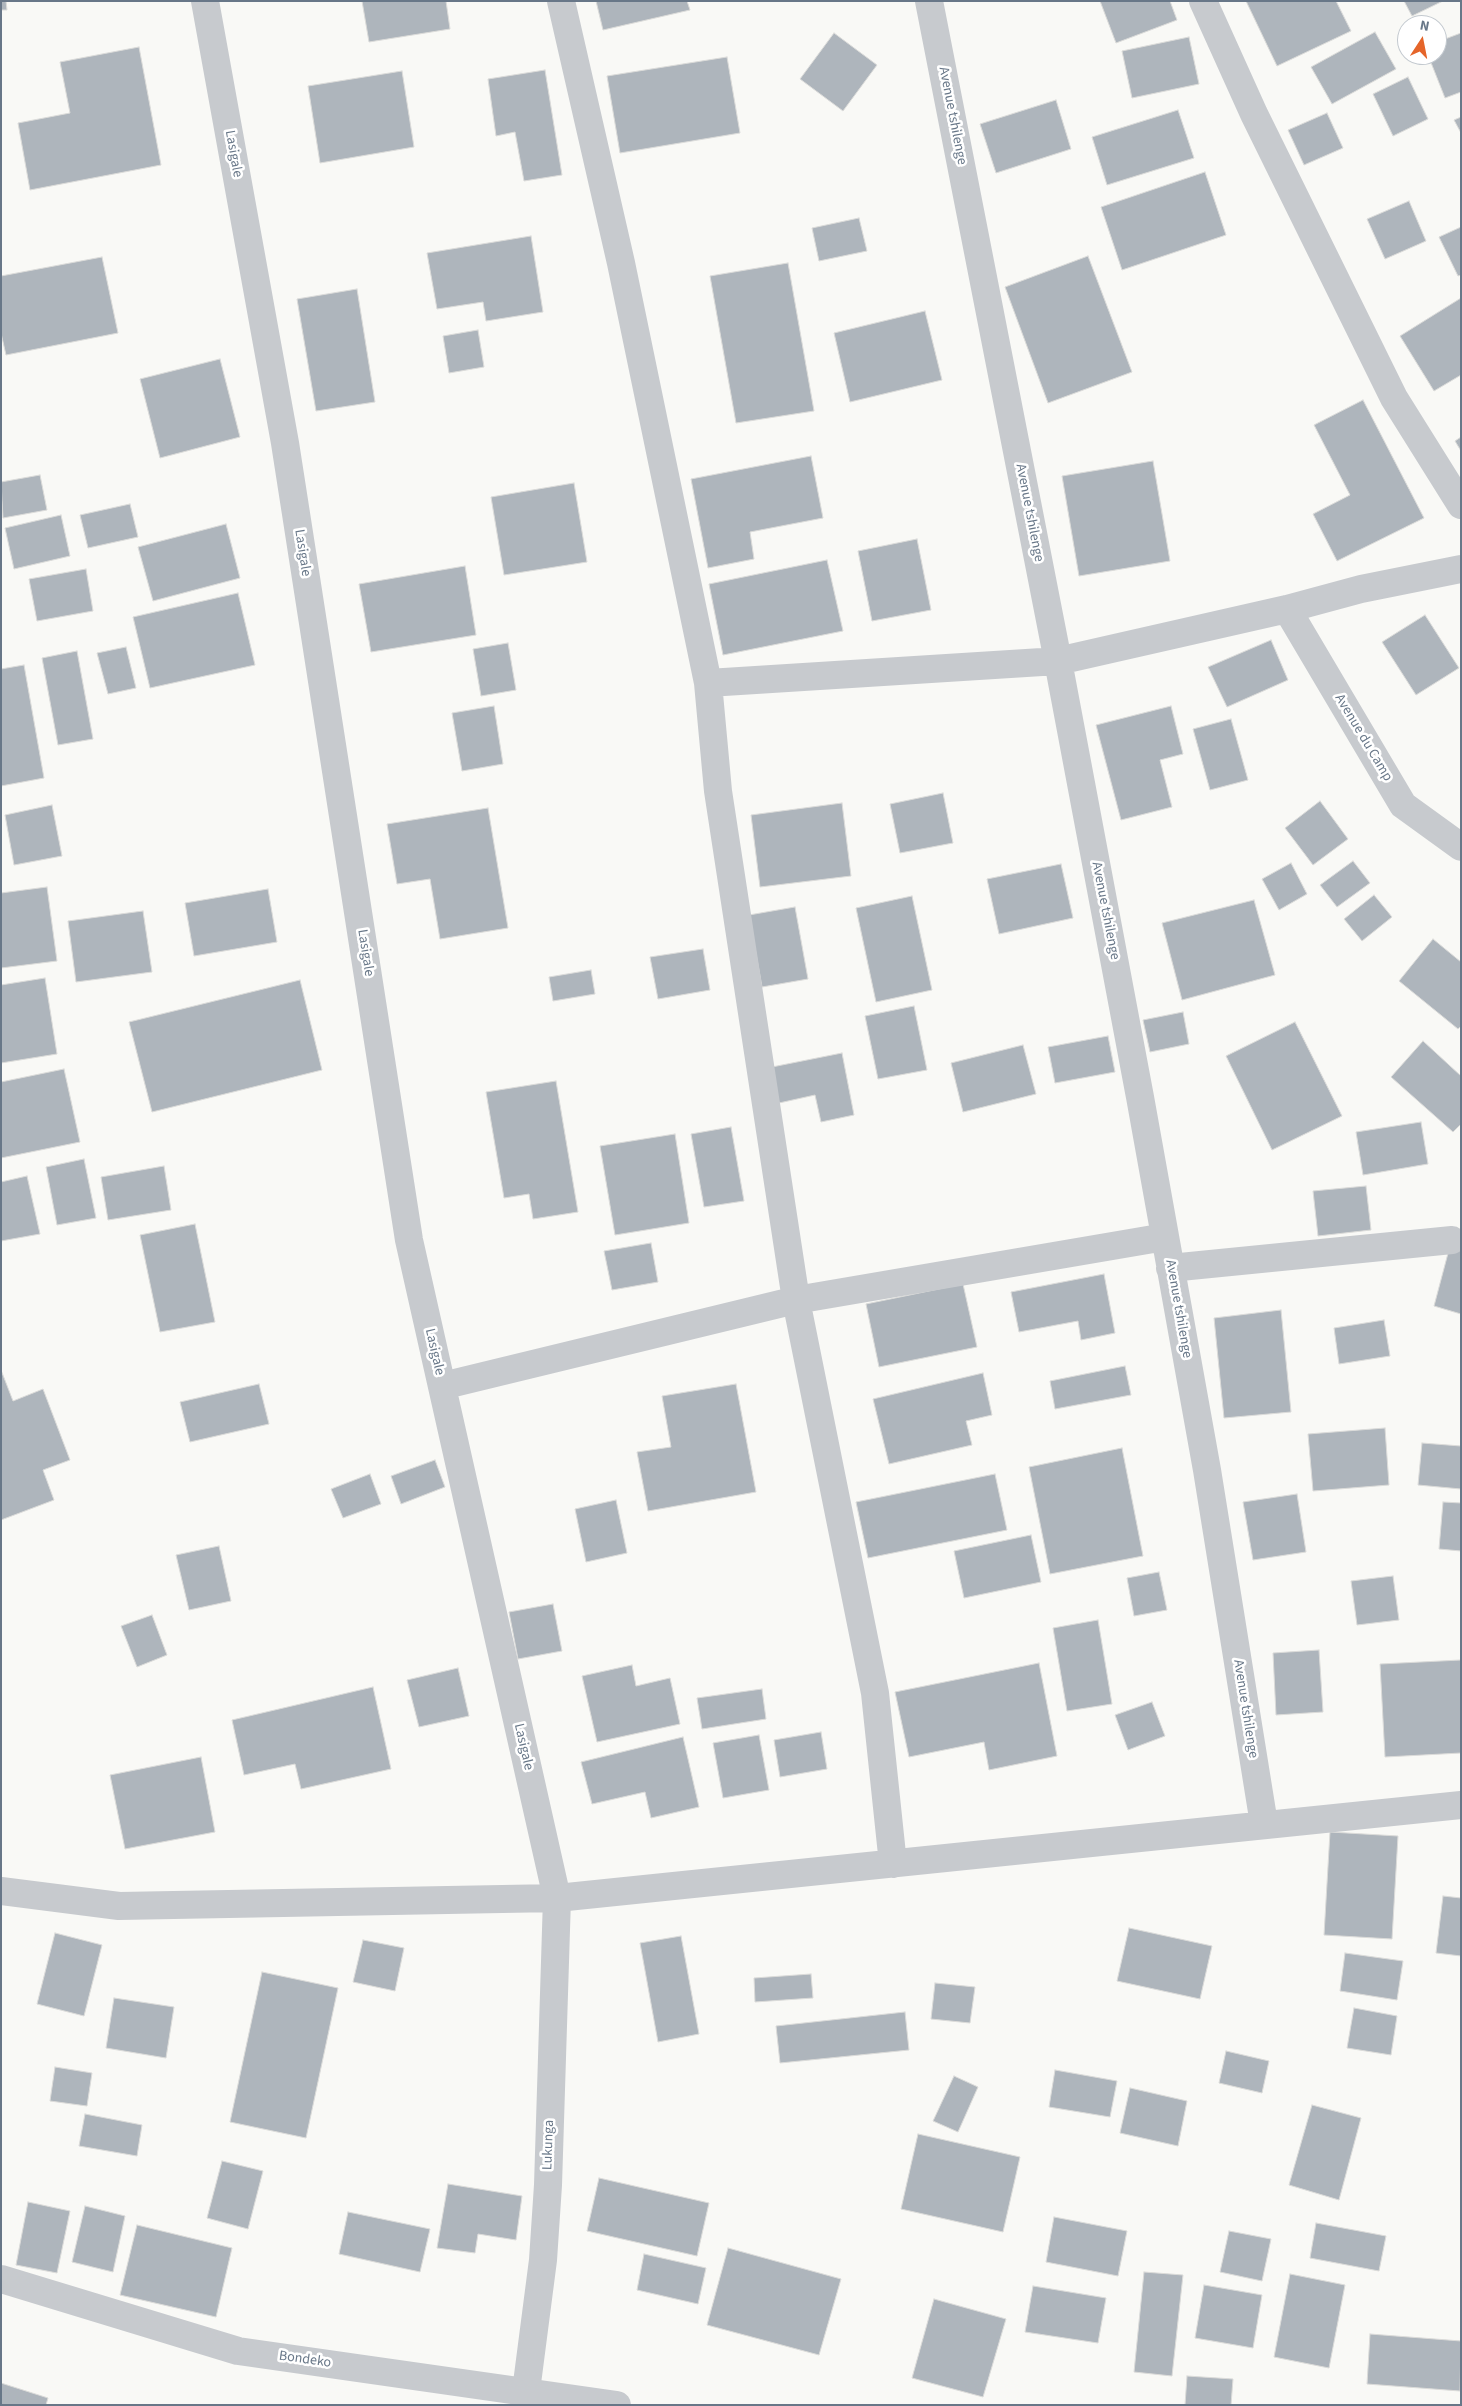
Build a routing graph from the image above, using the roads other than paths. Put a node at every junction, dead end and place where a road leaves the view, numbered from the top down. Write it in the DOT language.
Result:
graph roads {
  1 [pos="205,1"];
  2 [pos="561,1"];
  3 [pos="929,1"];
  4 [pos="1202,1"];
  5 [pos="1461,505"];
  6 [pos="1461,569"];
  7 [pos="1286,609"];
  8 [pos="1058,661"];
  9 [pos="708,683"];
  10 [pos="1461,847"];
  11 [pos="1165,1237"];
  12 [pos="1452,1240"];
  13 [pos="1170,1268"];
  14 [pos="796,1300"];
  15 [pos="442,1386"];
  16 [pos="1461,1805"];
  17 [pos="1264,1824"];
  18 [pos="893,1864"];
  19 [pos="1,1891"];
  20 [pos="557,1898"];
  21 [pos="1,2280"];
  22 [pos="526,2391"];
  23 [pos="617,2405"];
  1 -- 15 [label="street, Lasigale"];
  2 -- 9 [label="street"];
  3 -- 8 [label="street, Avenue tshilenge"];
  4 -- 5 [label="street"];
  6 -- 7 [label="street"];
  7 -- 8 [label="street"];
  7 -- 10 [label="street, Avenue du Camp"];
  8 -- 9 [label="street"];
  8 -- 11 [label="street, Avenue tshilenge"];
  9 -- 14 [label="street"];
  11 -- 13 [label="street, Avenue tshilenge"];
  11 -- 14 [label="street"];
  12 -- 13 [label="street"];
  13 -- 17 [label="street, Avenue tshilenge"];
  14 -- 15 [label="street"];
  14 -- 18 [label="street"];
  15 -- 20 [label="street, Lasigale"];
  16 -- 17 [label="street"];
  17 -- 18 [label="street"];
  18 -- 20 [label="street"];
  19 -- 20 [label="street"];
  20 -- 22 [label="street, Lukunga"];
  21 -- 22 [label="street, Bondeko"];
  22 -- 23 [label="street, Bondeko"];
}
